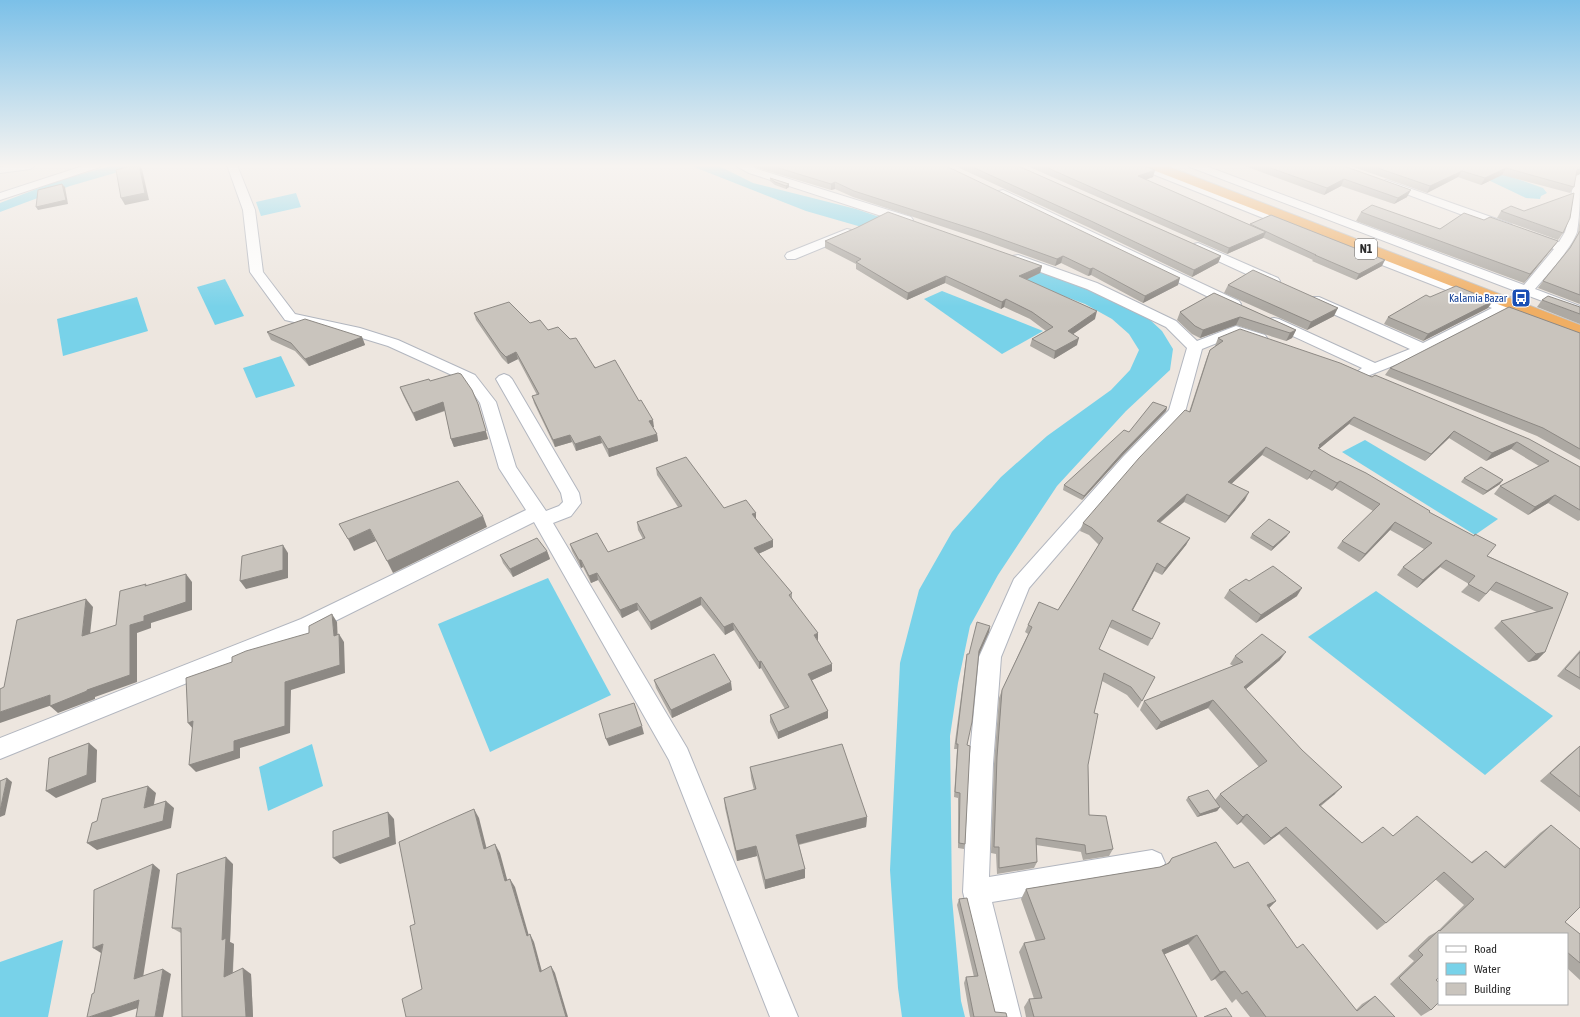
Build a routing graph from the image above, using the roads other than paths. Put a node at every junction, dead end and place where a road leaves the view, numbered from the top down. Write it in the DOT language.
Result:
graph roads {
  1 [pos="249,212"];
  2 [pos="880,212"];
  3 [pos="1043,212"];
  4 [pos="1261,212"];
  5 [pos="1275,212"];
  6 [pos="1299,212"];
  7 [pos="1317,212"];
  8 [pos="1467,212"];
  9 [pos="1574,212"];
  10 [pos="884,214"];
  11 [pos="868,222"];
  12 [pos="916,223"];
  13 [pos="856,229"];
  14 [pos="1185,242"];
  15 [pos="1561,247"];
  16 [pos="1005,254"];
  17 [pos="791,256"];
  18 [pos="1286,287"];
  19 [pos="1525,293"];
  20 [pos="1300,294"];
  21 [pos="1504,307"];
  22 [pos="1247,310"];
  23 [pos="1580,310"];
  24 [pos="1261,316"];
  25 [pos="1580,320"];
  26 [pos="1580,331"];
  27 [pos="1580,338"];
  28 [pos="1273,343"];
  29 [pos="1195,347"];
  30 [pos="1423,349"];
  31 [pos="1318,358"];
  32 [pos="1369,370"];
  33 [pos="504,379"];
  34 [pos="1385,382"];
  35 [pos="540,516"];
  36 [pos="0,749"];
  37 [pos="1152,863"];
  38 [pos="976,892"];
  39 [pos="784,1017"];
  40 [pos="1007,1017"];
  1 -- 35 [label="street"];
  2 -- 10 [label="street"];
  3 -- 22 [label="street"];
  4 -- 21 [label="street"];
  5 -- 26 [label="highway, N1"];
  6 -- 25 [label="highway, N1"];
  7 -- 19 [label="street"];
  8 -- 15 [label="street"];
  9 -- 15 [label="street"];
  10 -- 11 [label="street"];
  10 -- 12 [label="street"];
  13 -- 17 [label="street"];
  14 -- 18 [label="street"];
  15 -- 19 [label="street"];
  16 -- 29 [label="street"];
  19 -- 23 [label="street"];
  20 -- 30 [label="street"];
  21 -- 27 [label="street"];
  21 -- 30 [label="street"];
  24 -- 32 [label="street"];
  28 -- 29 [label="street"];
  29 -- 38 [label="street"];
  30 -- 32 [label="street"];
  31 -- 32 [label="street"];
  32 -- 34 [label="street"];
  33 -- 35 [label="street"];
  35 -- 36 [label="street"];
  35 -- 39 [label="street"];
  37 -- 38 [label="street"];
  38 -- 40 [label="street"];
}
